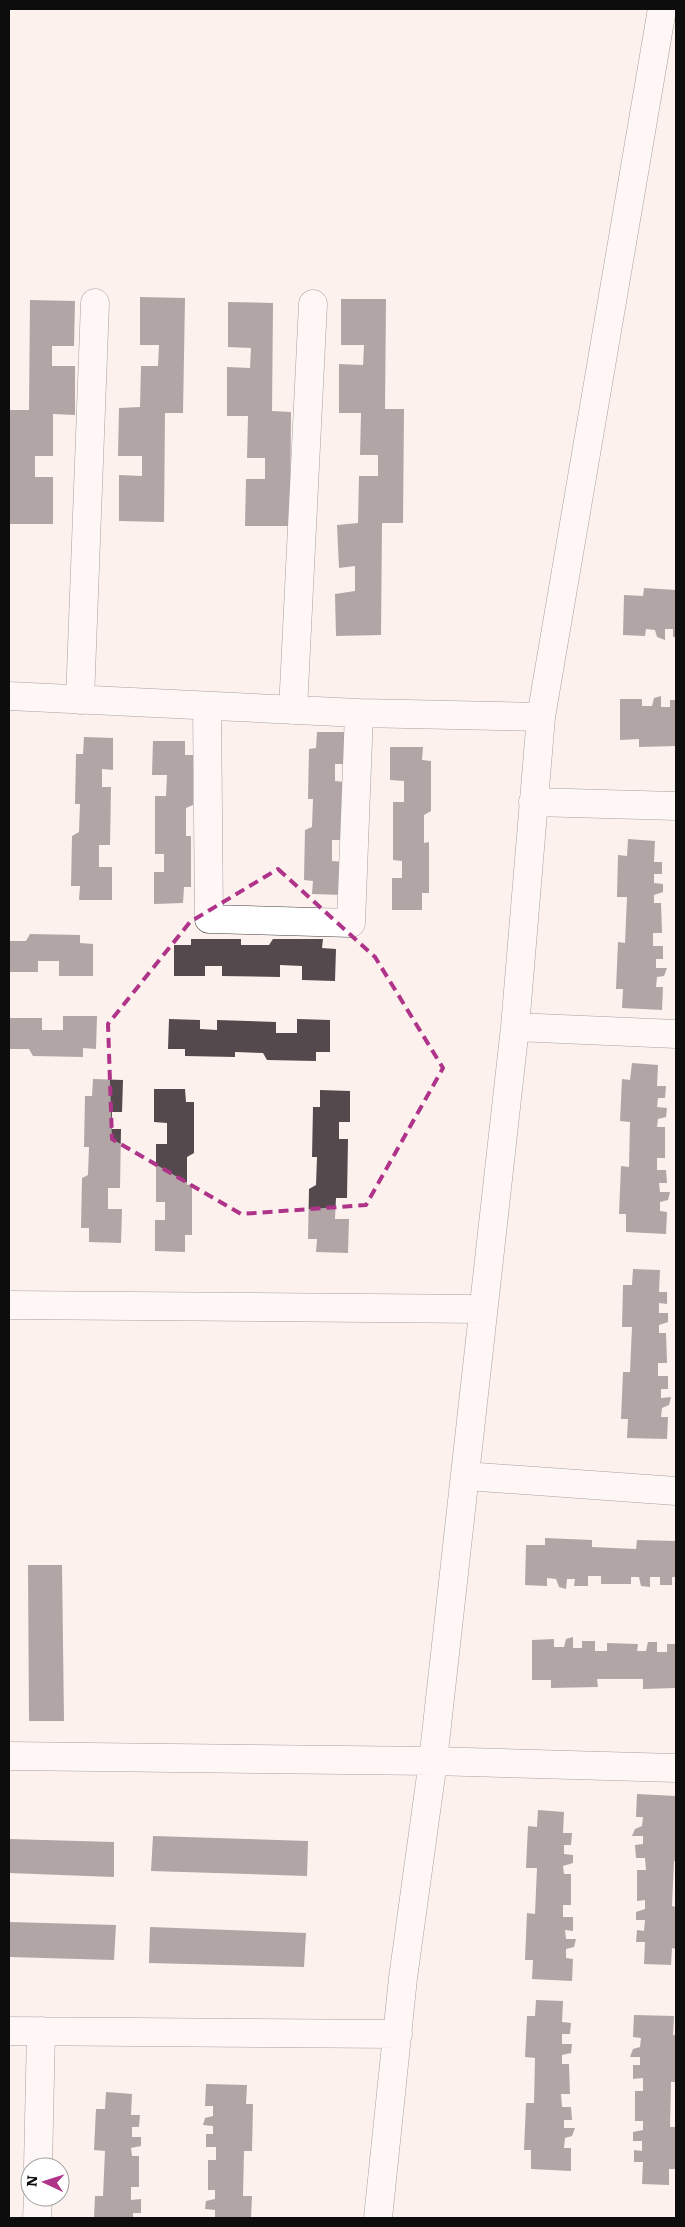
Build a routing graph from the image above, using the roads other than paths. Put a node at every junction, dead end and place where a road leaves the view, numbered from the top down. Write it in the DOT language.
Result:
graph roads {
  1 [pos="662,9"];
  2 [pos="95,303"];
  3 [pos="313,304"];
  4 [pos="9,696"];
  5 [pos="80,700"];
  6 [pos="207,706"];
  7 [pos="293,710"];
  8 [pos="360,713"];
  9 [pos="541,717"];
  10 [pos="533,802"];
  11 [pos="676,806"];
  12 [pos="515,1027"];
  13 [pos="676,1034"];
  14 [pos="9,1305"];
  15 [pos="482,1309"];
  16 [pos="465,1476"];
  17 [pos="676,1491"];
  18 [pos="9,1756"];
  19 [pos="433,1761"];
  20 [pos="676,1768"];
  21 [pos="9,2031"];
  22 [pos="41,2032"];
  23 [pos="398,2034"];
  24 [pos="38,2157"];
  25 [pos="378,2218"];
  1 -- 9 [label="street"];
  2 -- 5 [label="street"];
  3 -- 7 [label="street"];
  4 -- 5 [label="street"];
  5 -- 6 [label="street"];
  6 -- 7 [label="street"];
  6 -- 8 [label="street"];
  7 -- 8 [label="street"];
  8 -- 9 [label="street"];
  9 -- 10 [label="street"];
  10 -- 11 [label="street"];
  10 -- 12 [label="street"];
  12 -- 13 [label="street"];
  12 -- 15 [label="street"];
  14 -- 15 [label="street"];
  15 -- 16 [label="street"];
  16 -- 17 [label="street"];
  16 -- 19 [label="street"];
  18 -- 19 [label="street"];
  19 -- 20 [label="street"];
  19 -- 23 [label="street"];
  21 -- 22 [label="street"];
  22 -- 23 [label="street"];
  22 -- 24 [label="street"];
  23 -- 25 [label="street"];
}
